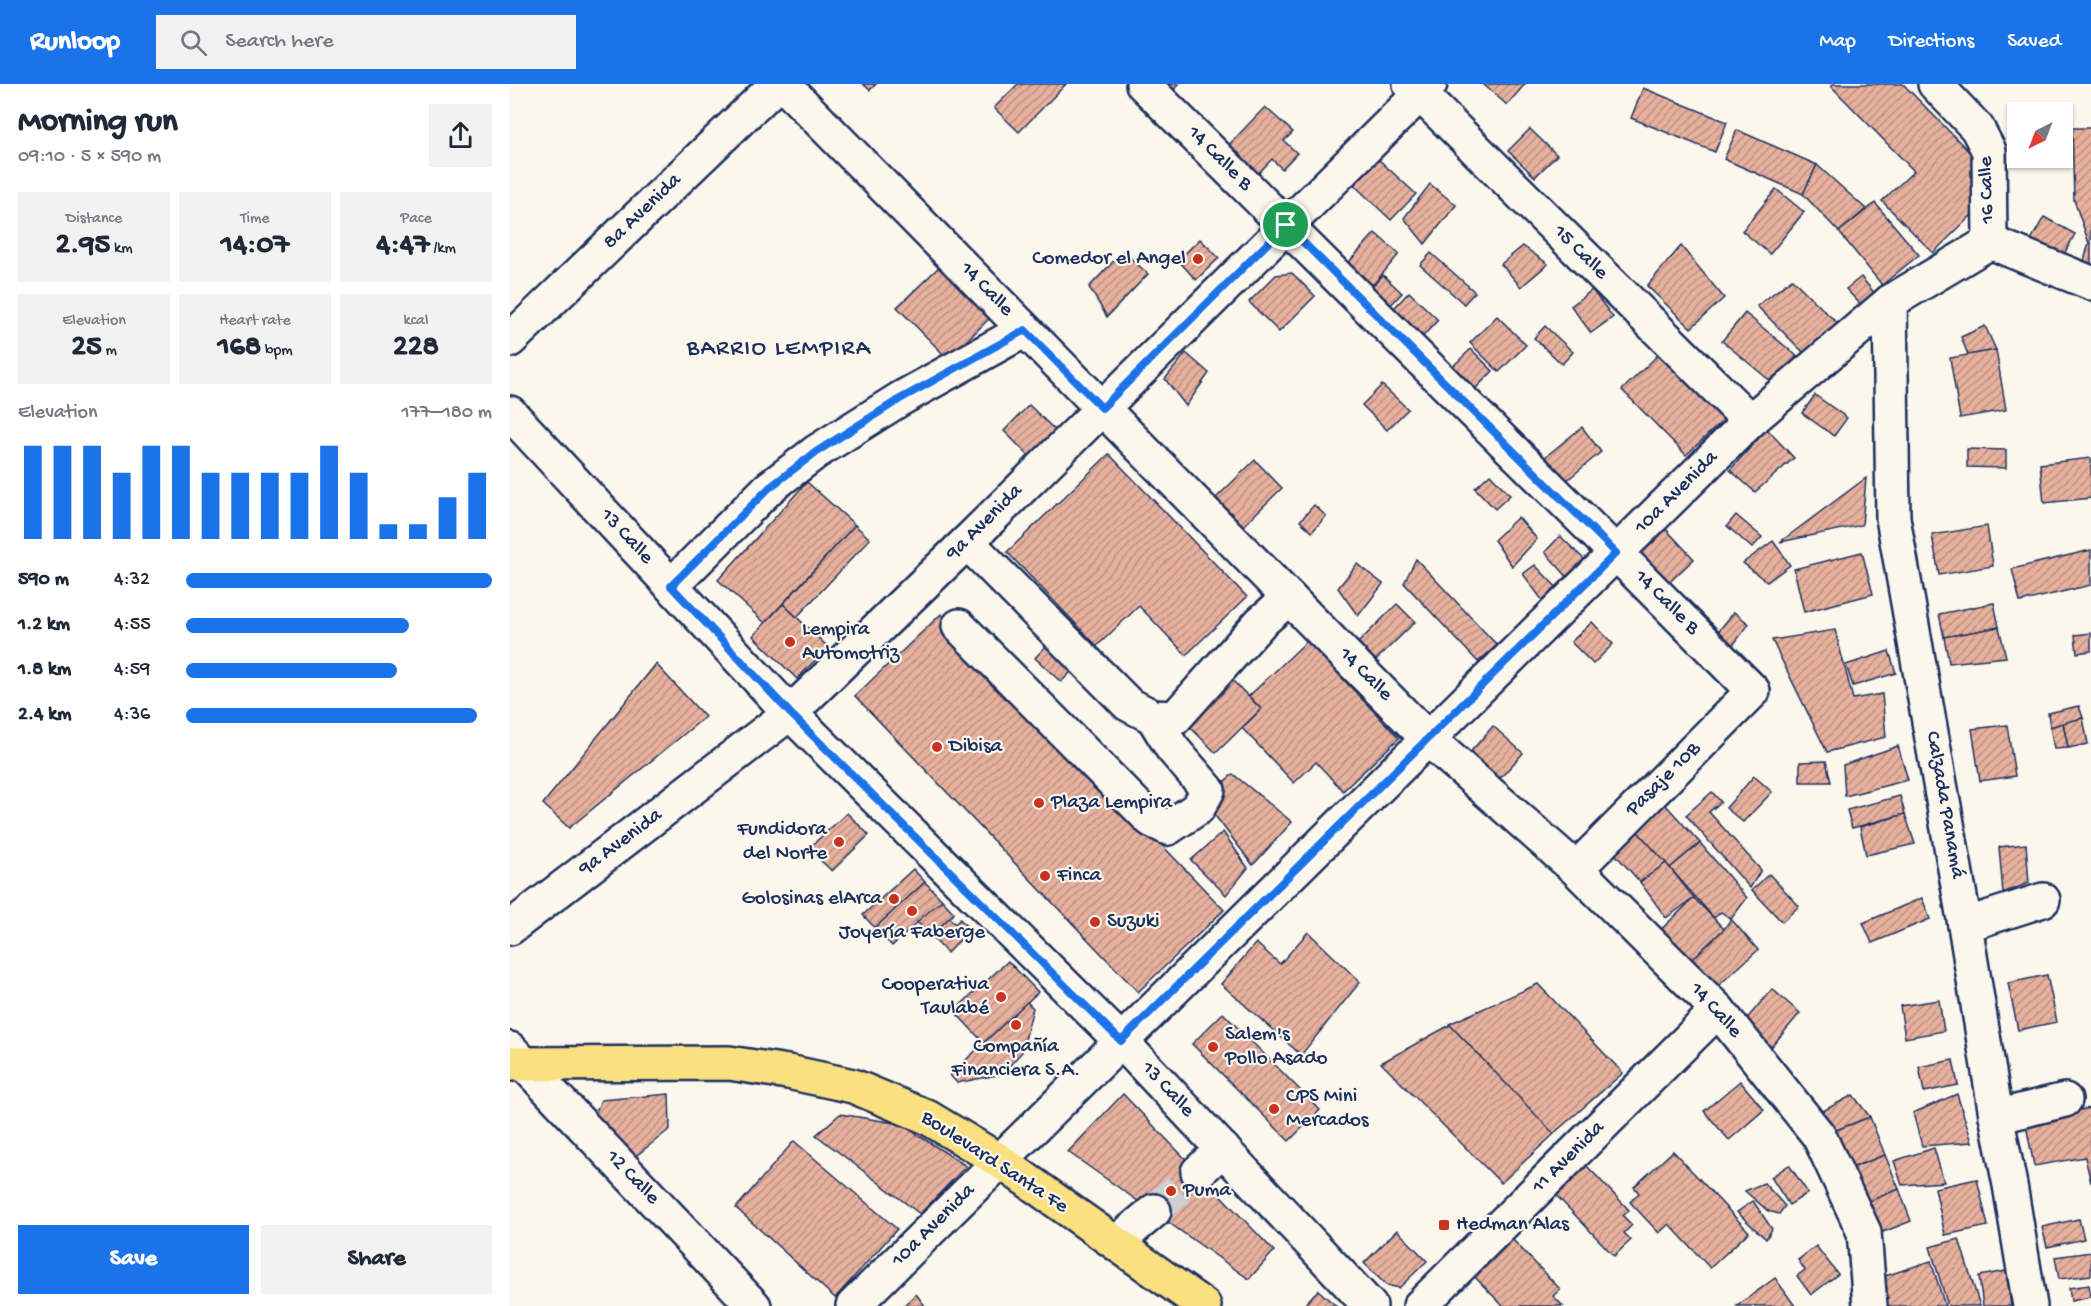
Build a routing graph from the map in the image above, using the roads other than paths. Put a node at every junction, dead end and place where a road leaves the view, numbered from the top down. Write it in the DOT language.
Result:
graph roads {
  1 [pos="777,84"];
  2 [pos="783,84"];
  3 [pos="1143,84"];
  4 [pos="1935,84"];
  5 [pos="1420,87"];
  6 [pos="1286,225"];
  7 [pos="1990,242"];
  8 [pos="2091,283"];
  9 [pos="1890,302"];
  10 [pos="1025,330"];
  11 [pos="510,340"];
  12 [pos="1102,408"];
  13 [pos="510,413"];
  14 [pos="1750,421"];
  15 [pos="967,542"];
  16 [pos="1616,553"];
  17 [pos="671,586"];
  18 [pos="1288,598"];
  19 [pos="959,626"];
  20 [pos="1753,692"];
  21 [pos="790,713"];
  22 [pos="1153,717"];
  23 [pos="1428,739"];
  24 [pos="1576,869"];
  25 [pos="2043,900"];
  26 [pos="1965,925"];
  27 [pos="510,928"];
  28 [pos="1719,1011"];
  29 [pos="1121,1041"];
  30 [pos="514,1059"];
  31 [pos="2065,1100"];
  32 [pos="1996,1115"];
  33 [pos="1223,1149"];
  34 [pos="1000,1161"];
  35 [pos="1198,1172"];
  36 [pos="1154,1211"];
  37 [pos="1116,1244"];
  38 [pos="754,1306"];
  39 [pos="853,1306"];
  40 [pos="1204,1306"];
  41 [pos="1370,1306"];
  42 [pos="1420,1306"];
  43 [pos="1870,1306"];
  44 [pos="2030,1306"];
  1 -- 11 [label="street, 8a Avenida"];
  2 -- 10 [label="street, 14 Calle"];
  3 -- 6 [label="street, 14 Calle B"];
  4 -- 7 [label="street, 16 Calle"];
  5 -- 6 [label="street, 9a Avenida"];
  5 -- 14 [label="street, 15 Calle"];
  6 -- 12 [label="street, 9a Avenida"];
  6 -- 16 [label="street, 14 Calle B"];
  7 -- 8 [label="street"];
  7 -- 9 [label="street, 10a Avenida"];
  9 -- 14 [label="street, 10a Avenida"];
  9 -- 26 [label="street, Calzada Panamá"];
  10 -- 12 [label="street, 14 Calle"];
  10 -- 17 [label="street"];
  12 -- 15 [label="street, 9a Avenida"];
  12 -- 18 [label="street, 14 Calle"];
  13 -- 17 [label="street, 13 Calle"];
  14 -- 16 [label="street, 10a Avenida"];
  15 -- 21 [label="street, 9a Avenida"];
  15 -- 22 [label="street"];
  16 -- 20 [label="street, 14 Calle B"];
  16 -- 23 [label="street, 10a Avenida"];
  17 -- 21 [label="street, 13 Calle"];
  18 -- 22 [label="street"];
  18 -- 23 [label="street, 14 Calle"];
  19 -- 22 [label="street"];
  20 -- 24 [label="street, Pasaje 10B"];
  21 -- 27 [label="street, 9a Avenida"];
  21 -- 29 [label="street, 13 Calle"];
  23 -- 24 [label="street, 14 Calle"];
  23 -- 29 [label="street, 10a Avenida"];
  24 -- 28 [label="street, 14 Calle"];
  25 -- 26 [label="street"];
  26 -- 32 [label="street, Calzada Panamá"];
  28 -- 42 [label="street, 11 Avenida"];
  28 -- 43 [label="street, 14 Calle"];
  29 -- 33 [label="street, 13 Calle"];
  29 -- 34 [label="street, 10a Avenida"];
  30 -- 34 [label="main road, Boulevard Santa Fe"];
  30 -- 38 [label="street, 12 Calle"];
  31 -- 32 [label="street"];
  32 -- 44 [label="street, Calzada Panamá"];
  33 -- 35 [label="street"];
  33 -- 41 [label="street, 13 Calle"];
  34 -- 37 [label="main road, Boulevard Santa Fe"];
  34 -- 39 [label="street, 10a Avenida"];
  36 -- 37 [label="street"];
  37 -- 40 [label="main road, Boulevard Santa Fe"];
}
